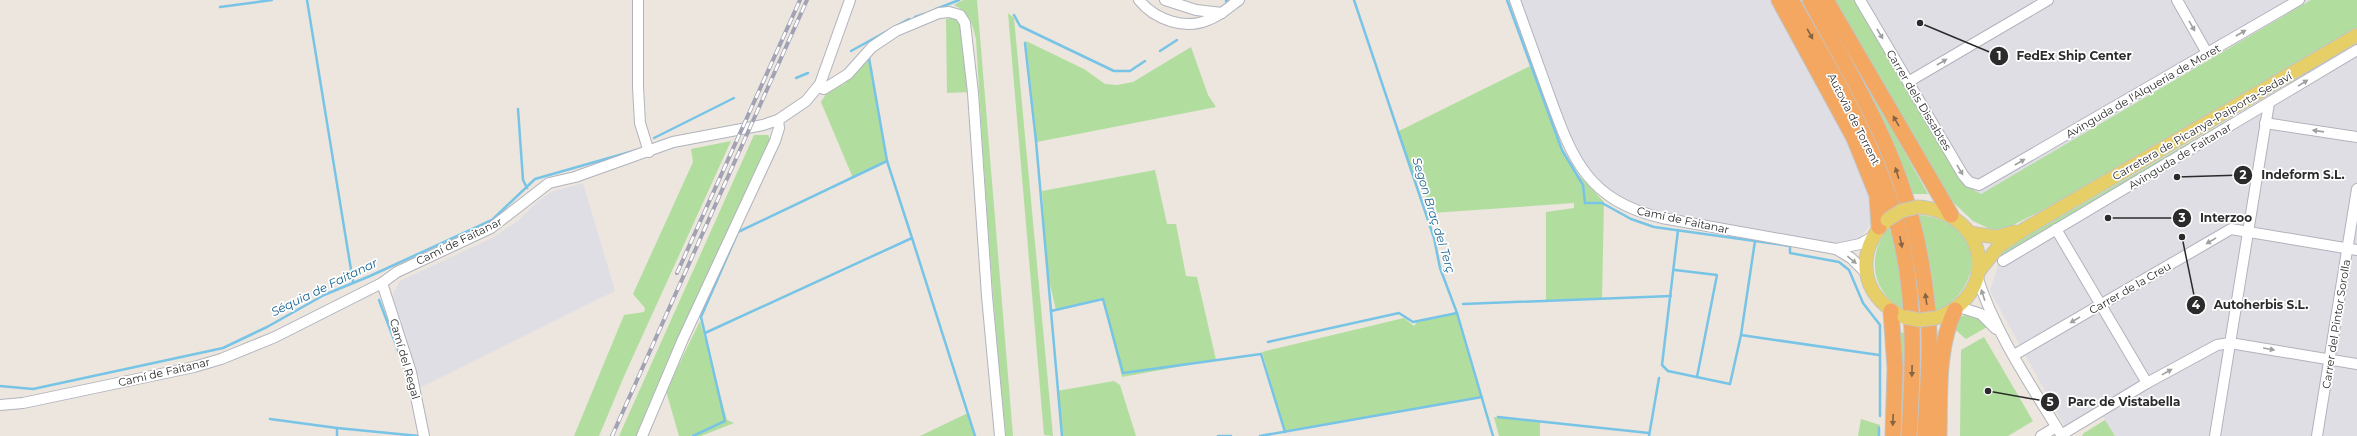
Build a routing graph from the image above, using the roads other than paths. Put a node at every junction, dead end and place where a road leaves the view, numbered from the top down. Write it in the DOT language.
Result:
graph roads {
  1 [pos="638,0"];
  2 [pos="850,0"];
  3 [pos="1139,0"];
  4 [pos="1165,0"];
  5 [pos="1239,0"];
  6 [pos="1515,0"];
  7 [pos="1779,0"];
  8 [pos="1791,0"];
  9 [pos="1810,0"];
  10 [pos="1826,0"];
  11 [pos="1860,0"];
  12 [pos="2048,0"];
  13 [pos="2177,0"];
  14 [pos="2299,0"];
  15 [pos="1222,13"];
  16 [pos="2356,35"];
  17 [pos="2357,50"];
  18 [pos="2207,53"];
  19 [pos="1908,82"];
  20 [pos="818,87"];
  21 [pos="2269,103"];
  22 [pos="2251,114"];
  23 [pos="778,120"];
  24 [pos="2265,123"];
  25 [pos="2357,137"];
  26 [pos="649,152"];
  27 [pos="1987,182"];
  28 [pos="2357,189"];
  29 [pos="1951,215"];
  30 [pos="1879,228"];
  31 [pos="2056,229"];
  32 [pos="2023,230"];
  33 [pos="2247,232"];
  34 [pos="1970,233"];
  35 [pos="1836,250"];
  36 [pos="2352,250"];
  37 [pos="2003,261"];
  38 [pos="1866,273"];
  39 [pos="1978,274"];
  40 [pos="382,283"];
  41 [pos="2102,305"];
  42 [pos="1957,308"];
  43 [pos="1898,314"];
  44 [pos="2004,338"];
  45 [pos="2230,343"];
  46 [pos="2014,355"];
  47 [pos="2330,360"];
  48 [pos="2357,364"];
  49 [pos="2147,383"];
  50 [pos="0,405"];
  51 [pos="2060,432"];
  52 [pos="424,436"];
  53 [pos="642,436"];
  54 [pos="1000,436"];
  55 [pos="1893,436"];
  56 [pos="1909,436"];
  57 [pos="1925,436"];
  58 [pos="1939,436"];
  59 [pos="2041,436"];
  60 [pos="2215,436"];
  61 [pos="2318,436"];
  1 -- 26 [label="street"];
  2 -- 20 [label="street, Camí de Faitanar"];
  3 -- 15 [label="street"];
  4 -- 15 [label="street"];
  5 -- 15 [label="street"];
  6 -- 35 [label="street, Camí de Faitanar"];
  7 -- 30 [label="highway"];
  8 -- 56 [label="highway, Autovia de Torrent, one-way"];
  57 -- 9 [label="highway, Autovia de Torrent, one-way"];
  29 -- 10 [label="highway, one-way"];
  11 -- 19 [label="street, Carrer dels Dissabtes, one-way"];
  19 -- 12 [label="street, one-way"];
  13 -- 18 [label="street, one-way"];
  18 -- 14 [label="street, Avinguda de l'Alqueria de Moret, one-way"];
  16 -- 32 [label="main road, Carretera de Picanya-Paiporta-Sedaví"];
  21 -- 17 [label="street, Avinguda de Faitanar, one-way"];
  27 -- 18 [label="street, Avinguda de l'Alqueria de Moret, one-way"];
  19 -- 27 [label="street, Carrer dels Dissabtes, one-way"];
  20 -- 23 [label="street, Camí de Faitanar"];
  20 -- 54 [label="street"];
  21 -- 22 [label="street, Avinguda de Faitanar"];
  21 -- 24 [label="street"];
  22 -- 24 [label="street"];
  22 -- 31 [label="street, Avinguda de Faitanar"];
  23 -- 26 [label="street, Camí de Faitanar"];
  23 -- 53 [label="street"];
  25 -- 24 [label="street, one-way"];
  24 -- 33 [label="street"];
  26 -- 40 [label="street, Camí de Faitanar"];
  28 -- 36 [label="street, Carrer del Pintor Sorolla"];
  29 -- 30 [label="main road, bridge"];
  29 -- 34 [label="main road"];
  30 -- 35 [label="street, Camí de Faitanar"];
  30 -- 38 [label="main road"];
  31 -- 37 [label="street, Avinguda de Faitanar"];
  31 -- 41 [label="street"];
  32 -- 34 [label="main road"];
  32 -- 39 [label="main road"];
  33 -- 36 [label="street, Carrer de la Creu"];
  33 -- 41 [label="street, Carrer de la Creu, one-way"];
  33 -- 45 [label="street"];
  34 -- 39 [label="main road"];
  35 -- 38 [label="street, Camí de Faitanar, one-way"];
  36 -- 47 [label="street, Carrer del Pintor Sorolla"];
  38 -- 43 [label="main road"];
  39 -- 42 [label="main road"];
  44 -- 39 [label="street, one-way"];
  40 -- 50 [label="street, Camí de Faitanar"];
  40 -- 52 [label="street, Camí del Regal"];
  41 -- 46 [label="street, Carrer de la Creu, one-way"];
  41 -- 49 [label="street"];
  42 -- 43 [label="main road, bridge"];
  42 -- 44 [label="street"];
  42 -- 58 [label="highway"];
  43 -- 55 [label="highway, one-way"];
  44 -- 46 [label="street"];
  45 -- 47 [label="street, one-way"];
  49 -- 45 [label="street, one-way"];
  45 -- 60 [label="street"];
  46 -- 51 [label="street"];
  47 -- 48 [label="street"];
  47 -- 61 [label="street, Carrer del Pintor Sorolla"];
  49 -- 51 [label="street"];
  51 -- 59 [label="street"];
}
